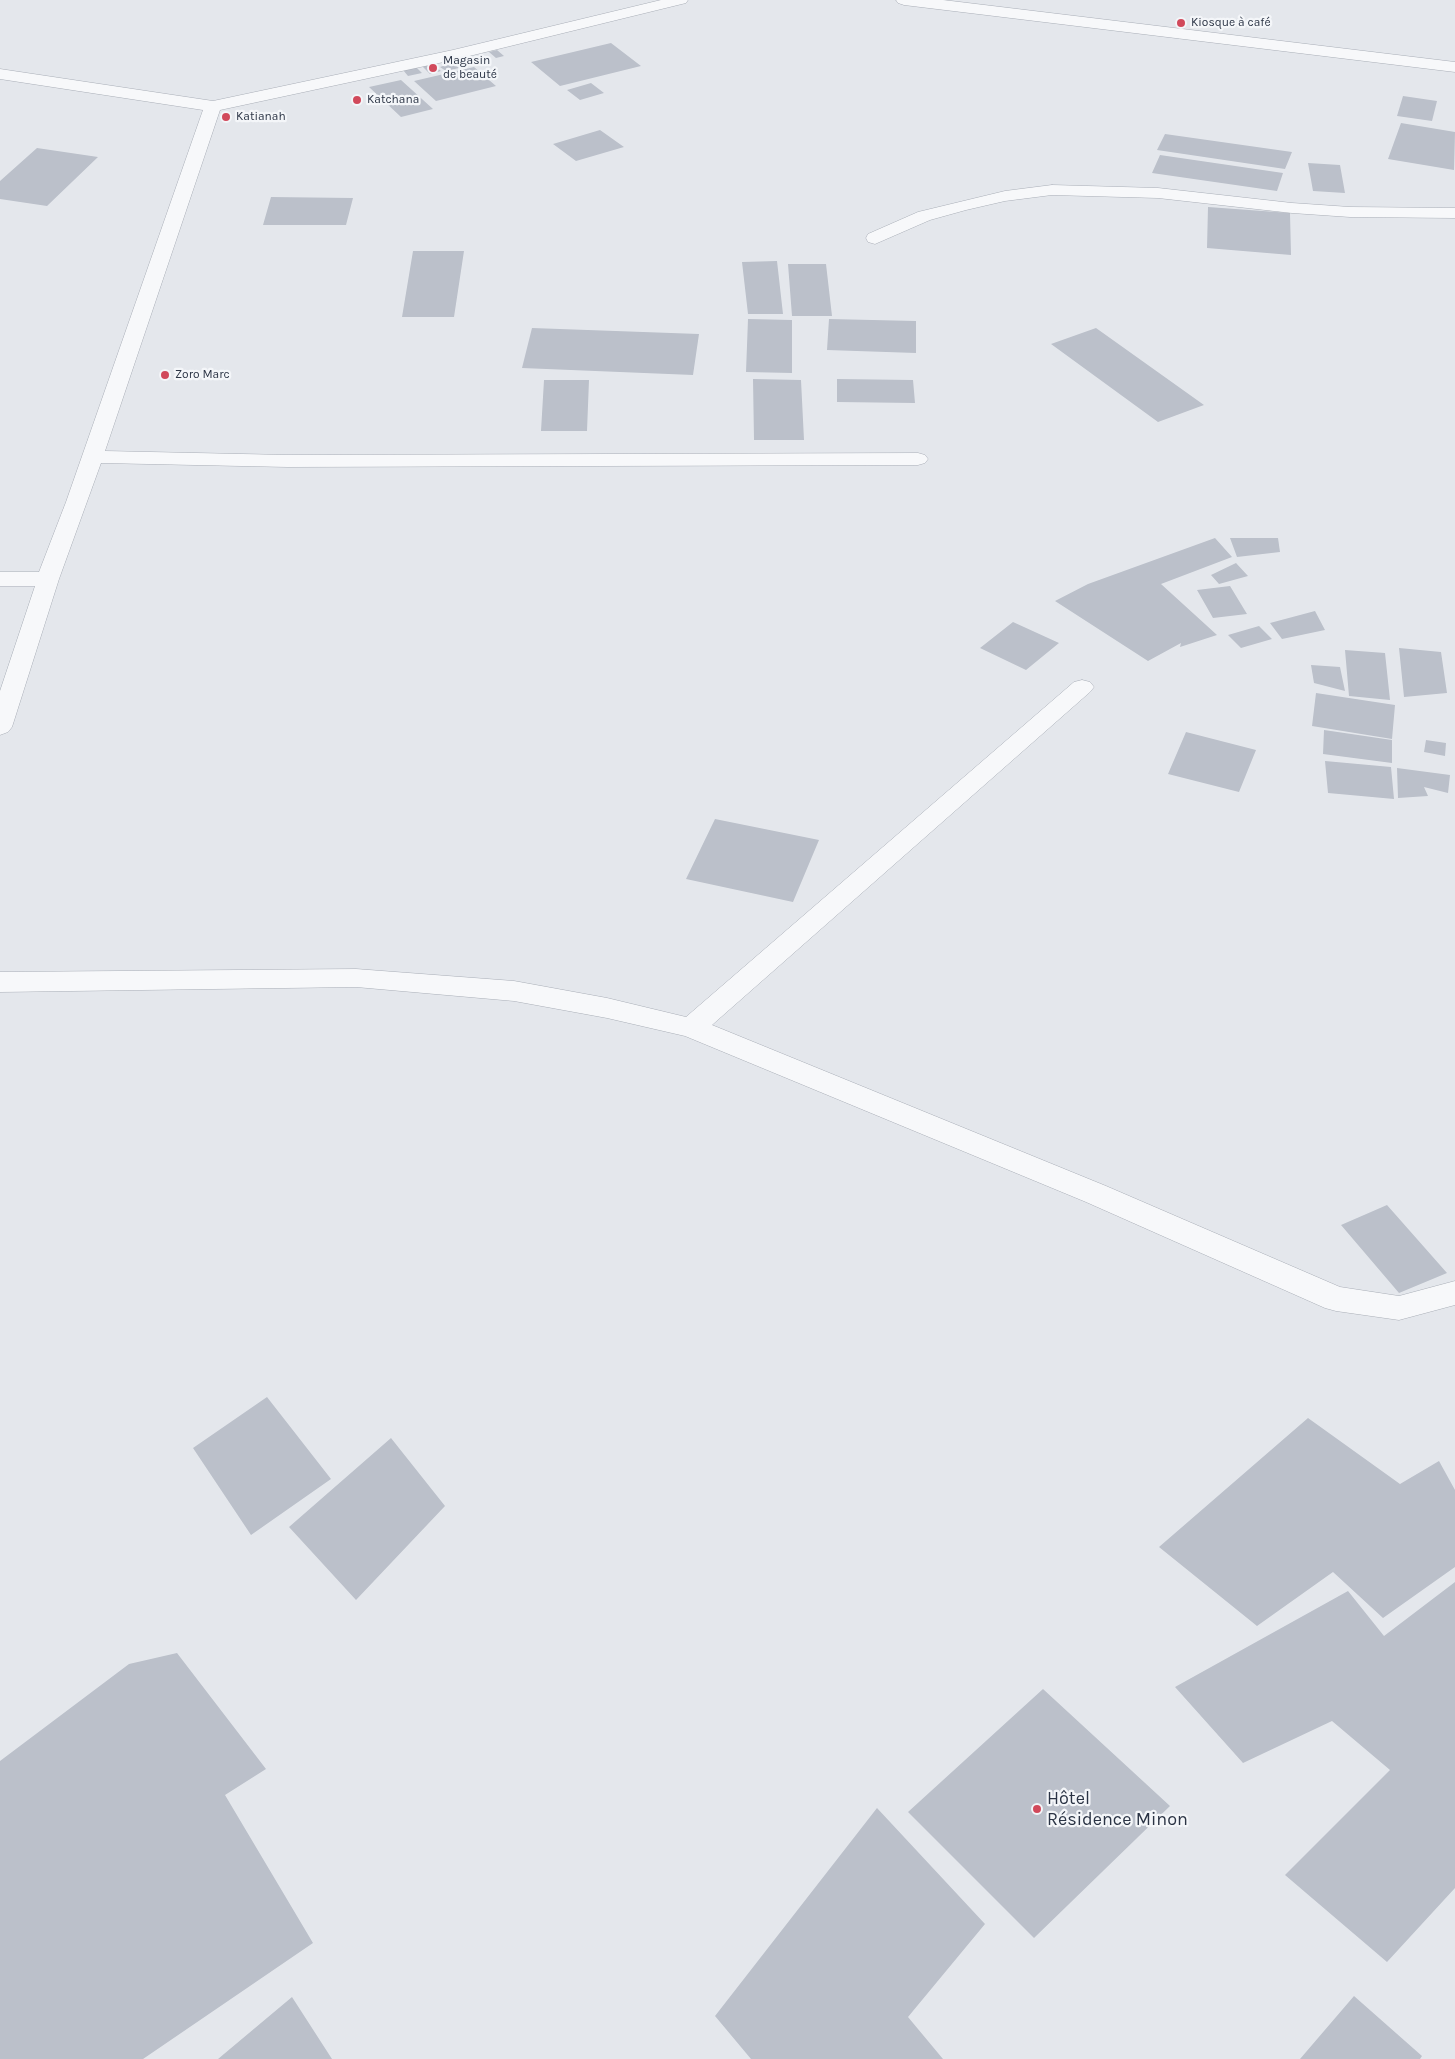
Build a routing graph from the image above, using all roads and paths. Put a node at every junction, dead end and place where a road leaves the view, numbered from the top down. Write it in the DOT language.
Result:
graph roads {
  1 [pos="680,0"];
  2 [pos="904,0"];
  3 [pos="1455,67"];
  4 [pos="0,74"];
  5 [pos="213,106"];
  6 [pos="1455,213"];
  7 [pos="875,238"];
  8 [pos="93,457"];
  9 [pos="918,459"];
  10 [pos="0,579"];
  11 [pos="48,579"];
  12 [pos="1082,687"];
  13 [pos="0,727"];
  14 [pos="0,982"];
  15 [pos="690,1028"];
  16 [pos="1455,1293"];
  1 -- 5 [label="street"];
  2 -- 3 [label="street"];
  4 -- 5 [label="street"];
  5 -- 8 [label="street"];
  6 -- 7 [label="street"];
  8 -- 9 [label="street"];
  8 -- 11 [label="street"];
  10 -- 11 [label="street"];
  11 -- 13 [label="street"];
  12 -- 15 [label="street"];
  14 -- 15 [label="street"];
  15 -- 16 [label="street"];
}
